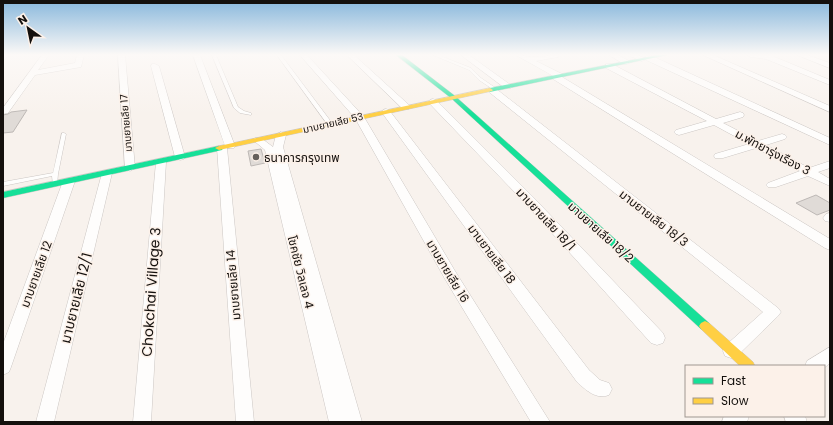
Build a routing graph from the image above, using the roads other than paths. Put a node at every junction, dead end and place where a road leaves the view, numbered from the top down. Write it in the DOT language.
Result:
graph roads {
  1 [pos="31,75"];
  2 [pos="123,75"];
  3 [pos="157,75"];
  4 [pos="202,75"];
  5 [pos="222,75"];
  6 [pos="294,75"];
  7 [pos="321,75"];
  8 [pos="372,75"];
  9 [pos="424,75"];
  10 [pos="476,75"];
  11 [pos="492,75"];
  12 [pos="552,75"];
  13 [pos="566,75"];
  14 [pos="626,75"];
  15 [pos="680,75"];
  16 [pos="752,75"];
  17 [pos="812,75"];
  18 [pos="556,77"];
  19 [pos="830,82"];
  20 [pos="508,86"];
  21 [pos="493,89"];
  22 [pos="453,97"];
  23 [pos="433,102"];
  24 [pos="406,107"];
  25 [pos="830,109"];
  26 [pos="3,111"];
  27 [pos="386,112"];
  28 [pos="249,114"];
  29 [pos="740,115"];
  30 [pos="359,118"];
  31 [pos="715,122"];
  32 [pos="330,124"];
  33 [pos="679,132"];
  34 [pos="64,134"];
  35 [pos="281,135"];
  36 [pos="782,137"];
  37 [pos="258,140"];
  38 [pos="830,142"];
  39 [pos="758,144"];
  40 [pos="226,147"];
  41 [pos="719,156"];
  42 [pos="180,157"];
  43 [pos="160,162"];
  44 [pos="830,164"];
  45 [pos="130,168"];
  46 [pos="809,172"];
  47 [pos="107,173"];
  48 [pos="55,174"];
  49 [pos="69,181"];
  50 [pos="830,182"];
  51 [pos="3,184"];
  52 [pos="55,184"];
  53 [pos="772,184"];
  54 [pos="3,195"];
  55 [pos="293,218"];
  56 [pos="830,245"];
  57 [pos="319,322"];
  58 [pos="657,338"];
  59 [pos="731,351"];
  60 [pos="830,354"];
  61 [pos="747,365"];
  62 [pos="814,365"];
  63 [pos="3,367"];
  64 [pos="603,389"];
  65 [pos="45,422"];
  66 [pos="142,422"];
  67 [pos="245,422"];
  68 [pos="338,422"];
  69 [pos="353,422"];
  70 [pos="541,422"];
  1 -- 26 [label="street"];
  2 -- 45 [label="street, มาบยายเลีย 17"];
  3 -- 42 [label="street"];
  4 -- 40 [label="street, มาบยายเลีย 14"];
  5 -- 28 [label="lane"];
  6 -- 32 [label="lane"];
  7 -- 30 [label="street, มาบยายเลีย 16"];
  8 -- 24 [label="street"];
  9 -- 22 [label="street, มาบยายเลีย 18/2"];
  10 -- 21 [label="lane"];
  11 -- 20 [label="street"];
  12 -- 18 [label="street"];
  13 -- 18 [label="street, มาบยายเลีย 53"];
  14 -- 31 [label="street, ม.พัทยารุ่งเรือง 3"];
  15 -- 38 [label="street"];
  16 -- 25 [label="street"];
  17 -- 19 [label="street"];
  18 -- 20 [label="street, มาบยายเลีย 53"];
  18 -- 56 [label="street"];
  20 -- 21 [label="street, มาบยายเลีย 53"];
  21 -- 22 [label="street, มาบยายเลีย 53"];
  21 -- 59 [label="street, มาบยายเลีย 18/3"];
  22 -- 23 [label="street, มาบยายเลีย 53"];
  22 -- 59 [label="street, มาบยายเลีย 18/2"];
  23 -- 24 [label="street, มาบยายเลีย 53"];
  23 -- 58 [label="street, มาบยายเลีย 18/1"];
  24 -- 27 [label="street, มาบยายเลีย 53"];
  27 -- 30 [label="street, มาบยายเลีย 53"];
  27 -- 64 [label="street, มาบยายเลีย 18"];
  29 -- 31 [label="street"];
  30 -- 32 [label="street, มาบยายเลีย 53"];
  30 -- 70 [label="street, มาบยายเลีย 16"];
  31 -- 33 [label="street"];
  31 -- 39 [label="street, ม.พัทยารุ่งเรือง 3"];
  32 -- 35 [label="street, มาบยายเลีย 53"];
  34 -- 48 [label="lane"];
  35 -- 37 [label="street, มาบยายเลีย 53"];
  35 -- 55 [label="street, โชคชัย วิลเลจ 4"];
  36 -- 39 [label="street"];
  37 -- 40 [label="street, มาบยายเลีย 53"];
  37 -- 55 [label="street, โชคชัย วิลเลจ 4"];
  39 -- 41 [label="street"];
  39 -- 46 [label="street, ม.พัทยารุ่งเรือง 3"];
  40 -- 42 [label="street, มาบยายเลีย 53"];
  40 -- 67 [label="street, มาบยายเลีย 14"];
  42 -- 43 [label="street, มาบยายเลีย 53"];
  43 -- 45 [label="street, มาบยายเลีย 53"];
  43 -- 66 [label="street, Chokchai Village 3"];
  44 -- 46 [label="street"];
  45 -- 47 [label="street, มาบยายเลีย 53"];
  46 -- 50 [label="street, ม.พัทยารุ่งเรือง 3"];
  46 -- 53 [label="street"];
  47 -- 49 [label="street, มาบยายเลีย 53"];
  47 -- 65 [label="street, มาบยายเลีย 12/1"];
  48 -- 51 [label="lane"];
  48 -- 52 [label="lane"];
  49 -- 52 [label="street, มาบยายเลีย 53"];
  49 -- 63 [label="street, มาบยายเลีย 12"];
  52 -- 54 [label="street, มาบยายเลีย 53"];
  55 -- 57 [label="street, โชคชัย วิลเลจ 4"];
  57 -- 68 [label="street, โชคชัย วิลเลจ 4"];
  57 -- 69 [label="street, โชคชัย วิลเลจ 4"];
  59 -- 61 [label="street, มาบยายเลีย 18/2"];
  60 -- 62 [label="street"];
}
